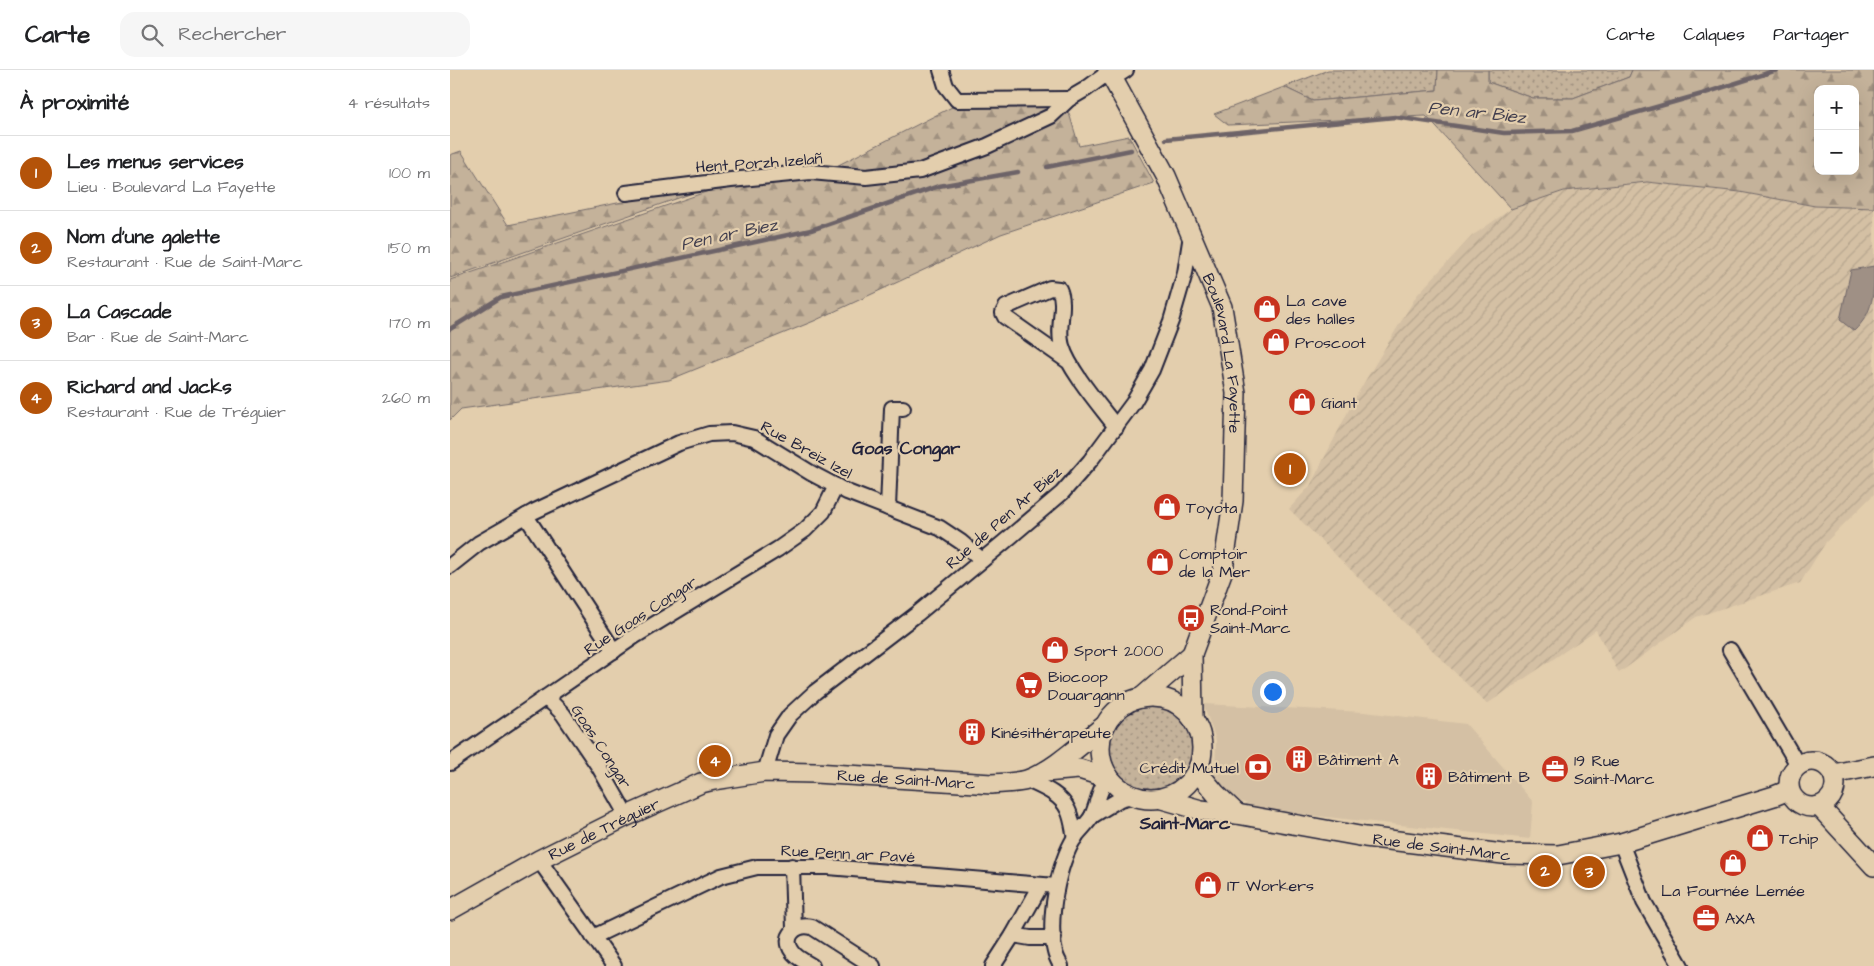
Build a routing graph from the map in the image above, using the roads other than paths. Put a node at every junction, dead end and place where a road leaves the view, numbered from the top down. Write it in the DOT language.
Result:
graph roads {
  1 [pos="941,70"];
  2 [pos="1114,73"];
  3 [pos="1069,99"];
  4 [pos="626,193"];
  5 [pos="1191,234"];
  6 [pos="1069,362"];
  7 [pos="903,408"];
  8 [pos="1116,427"];
  9 [pos="836,486"];
  10 [pos="888,508"];
  11 [pos="526,516"];
  12 [pos="982,560"];
  13 [pos="450,566"];
  14 [pos="614,650"];
  15 [pos="1730,650"];
  16 [pos="1192,654"];
  17 [pos="544,698"];
  18 [pos="1141,698"];
  19 [pos="1193,719"];
  20 [pos="1104,726"];
  21 [pos="450,763"];
  22 [pos="1798,765"];
  23 [pos="1874,766"];
  24 [pos="1197,771"];
  25 [pos="765,772"];
  26 [pos="1044,772"];
  27 [pos="1833,774"];
  28 [pos="1108,778"];
  29 [pos="1027,780"];
  30 [pos="1789,790"];
  31 [pos="1132,796"];
  32 [pos="1162,799"];
  33 [pos="1819,806"];
  34 [pos="1237,814"];
  35 [pos="627,816"];
  36 [pos="1092,816"];
  37 [pos="1075,838"];
  38 [pos="1621,843"];
  39 [pos="539,860"];
  40 [pos="792,866"];
  41 [pos="1874,866"];
  42 [pos="1041,885"];
  43 [pos="1056,886"];
  44 [pos="450,910"];
  45 [pos="794,930"];
  46 [pos="1013,935"];
  47 [pos="593,937"];
  48 [pos="1054,938"];
  49 [pos="614,966"];
  50 [pos="812,966"];
  51 [pos="873,966"];
  52 [pos="993,966"];
  53 [pos="1061,966"];
  54 [pos="1681,966"];
  1 -- 3 [label="street"];
  2 -- 3 [label="street, Hent Porzh Izelañ"];
  2 -- 5 [label="main road, Boulevard La Fayette"];
  3 -- 4 [label="street, Hent Porzh Izelañ"];
  5 -- 8 [label="street, Rue de Pen Ar Biez"];
  5 -- 16 [label="main road, Boulevard La Fayette"];
  6 -- 6 [label="street"];
  6 -- 8 [label="street"];
  7 -- 10 [label="street"];
  8 -- 12 [label="street, Rue de Pen Ar Biez"];
  9 -- 10 [label="street, Rue Breiz Izel"];
  9 -- 11 [label="street, Rue Breiz Izel"];
  9 -- 14 [label="street, Rue Goas Congar"];
  10 -- 12 [label="street, Rue Breiz Izel"];
  11 -- 13 [label="street, Rue Breiz Izel"];
  11 -- 14 [label="street"];
  12 -- 25 [label="street, Rue de Pen Ar Biez"];
  14 -- 17 [label="street, Rue Goas Congar"];
  15 -- 22 [label="street"];
  16 -- 18 [label="main road, Boulevard La Fayette"];
  16 -- 19 [label="main road, Boulevard La Fayette"];
  17 -- 21 [label="street, Rue Goas Congar"];
  17 -- 35 [label="street, Goas Congar"];
  18 -- 19 [label="main road"];
  18 -- 20 [label="main road"];
  19 -- 24 [label="main road"];
  20 -- 26 [label="main road, Rue de Saint-Marc"];
  20 -- 28 [label="main road"];
  22 -- 27 [label="main road"];
  22 -- 30 [label="main road"];
  23 -- 27 [label="main road"];
  24 -- 32 [label="main road"];
  24 -- 34 [label="main road"];
  25 -- 29 [label="main road, Rue de Saint-Marc"];
  25 -- 35 [label="main road, Rue de Tréguier"];
  26 -- 28 [label="main road, Rue de Saint-Marc"];
  26 -- 29 [label="main road, Rue de Saint-Marc"];
  27 -- 33 [label="main road"];
  28 -- 31 [label="main road"];
  28 -- 36 [label="street"];
  29 -- 37 [label="street"];
  30 -- 33 [label="main road"];
  30 -- 38 [label="main road, Rue de Saint-Marc"];
  31 -- 32 [label="main road"];
  31 -- 36 [label="street"];
  32 -- 34 [label="main road, Rue de Saint-Marc"];
  33 -- 41 [label="main road"];
  34 -- 38 [label="main road, Rue de Saint-Marc"];
  35 -- 39 [label="main road, Rue de Tréguier"];
  36 -- 37 [label="street"];
  37 -- 43 [label="street"];
  38 -- 54 [label="street"];
  39 -- 44 [label="main road, Rue de Tréguier"];
  39 -- 47 [label="street"];
  40 -- 42 [label="street, Rue Penn ar Pavé"];
  40 -- 45 [label="street"];
  40 -- 47 [label="street, Rue Penn ar Pavé"];
  42 -- 43 [label="street, Rue Penn ar Pavé"];
  42 -- 46 [label="street"];
  43 -- 48 [label="street"];
  45 -- 50 [label="street"];
  45 -- 51 [label="street"];
  46 -- 48 [label="street"];
  46 -- 52 [label="street"];
  47 -- 49 [label="street"];
  48 -- 53 [label="street"];
}
